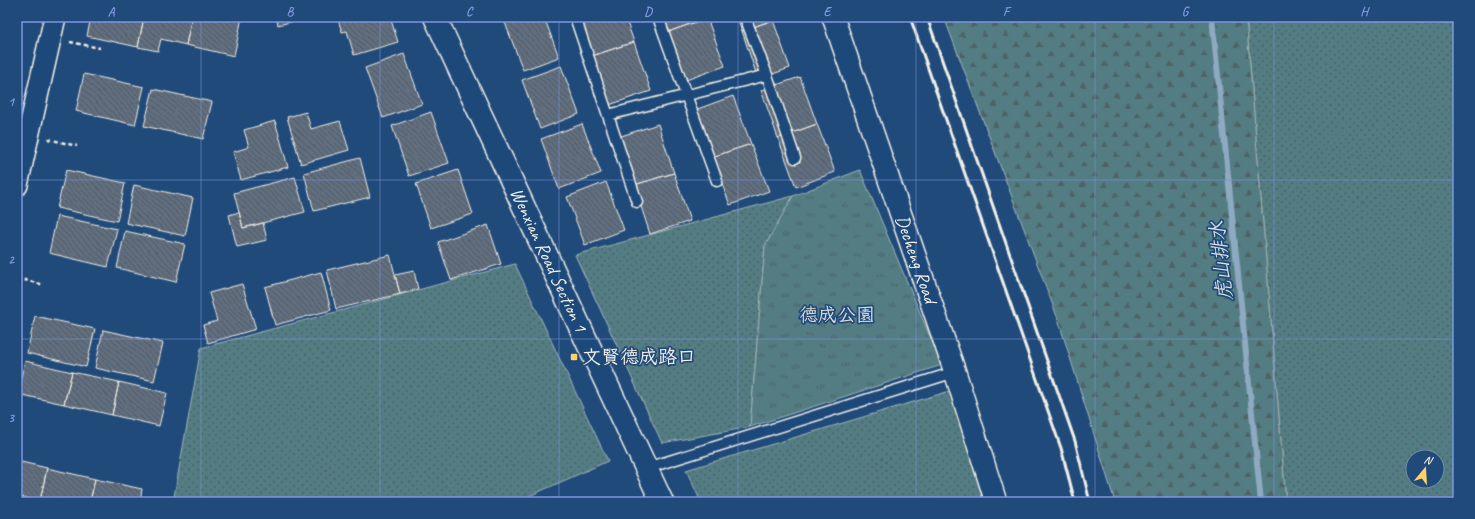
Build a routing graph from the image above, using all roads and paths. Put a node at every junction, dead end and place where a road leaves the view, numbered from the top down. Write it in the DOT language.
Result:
graph roads {
  1 [pos="55,17"];
  2 [pos="435,17"];
  3 [pos="575,17"];
  4 [pos="658,17"];
  5 [pos="745,17"];
  6 [pos="833,17"];
  7 [pos="50,37"];
  8 [pos="100,48"];
  9 [pos="767,75"];
  10 [pos="687,95"];
  11 [pos="608,115"];
  12 [pos="28,134"];
  13 [pos="77,146"];
  14 [pos="795,158"];
  15 [pos="717,181"];
  16 [pos="17,185"];
  17 [pos="637,202"];
  18 [pos="17,278"];
  19 [pos="44,285"];
  20 [pos="955,372"];
  21 [pos="646,468"];
  22 [pos="662,502"];
  23 [pos="996,502"];
  1 -- 7 [label="street"];
  2 -- 21 [label="street, Wenxian Road Section 1"];
  3 -- 11 [label="lane"];
  4 -- 10 [label="lane"];
  5 -- 9 [label="lane"];
  6 -- 20 [label="street, Decheng Road"];
  7 -- 8 [label="path"];
  7 -- 12 [label="street"];
  9 -- 10 [label="lane"];
  9 -- 14 [label="lane"];
  10 -- 11 [label="lane"];
  10 -- 15 [label="lane"];
  11 -- 17 [label="lane"];
  12 -- 13 [label="path"];
  12 -- 16 [label="street"];
  18 -- 19 [label="path"];
  20 -- 21 [label="lane"];
  20 -- 23 [label="street, Decheng Road"];
  21 -- 22 [label="street, Wenxian Road Section 1"];
}
